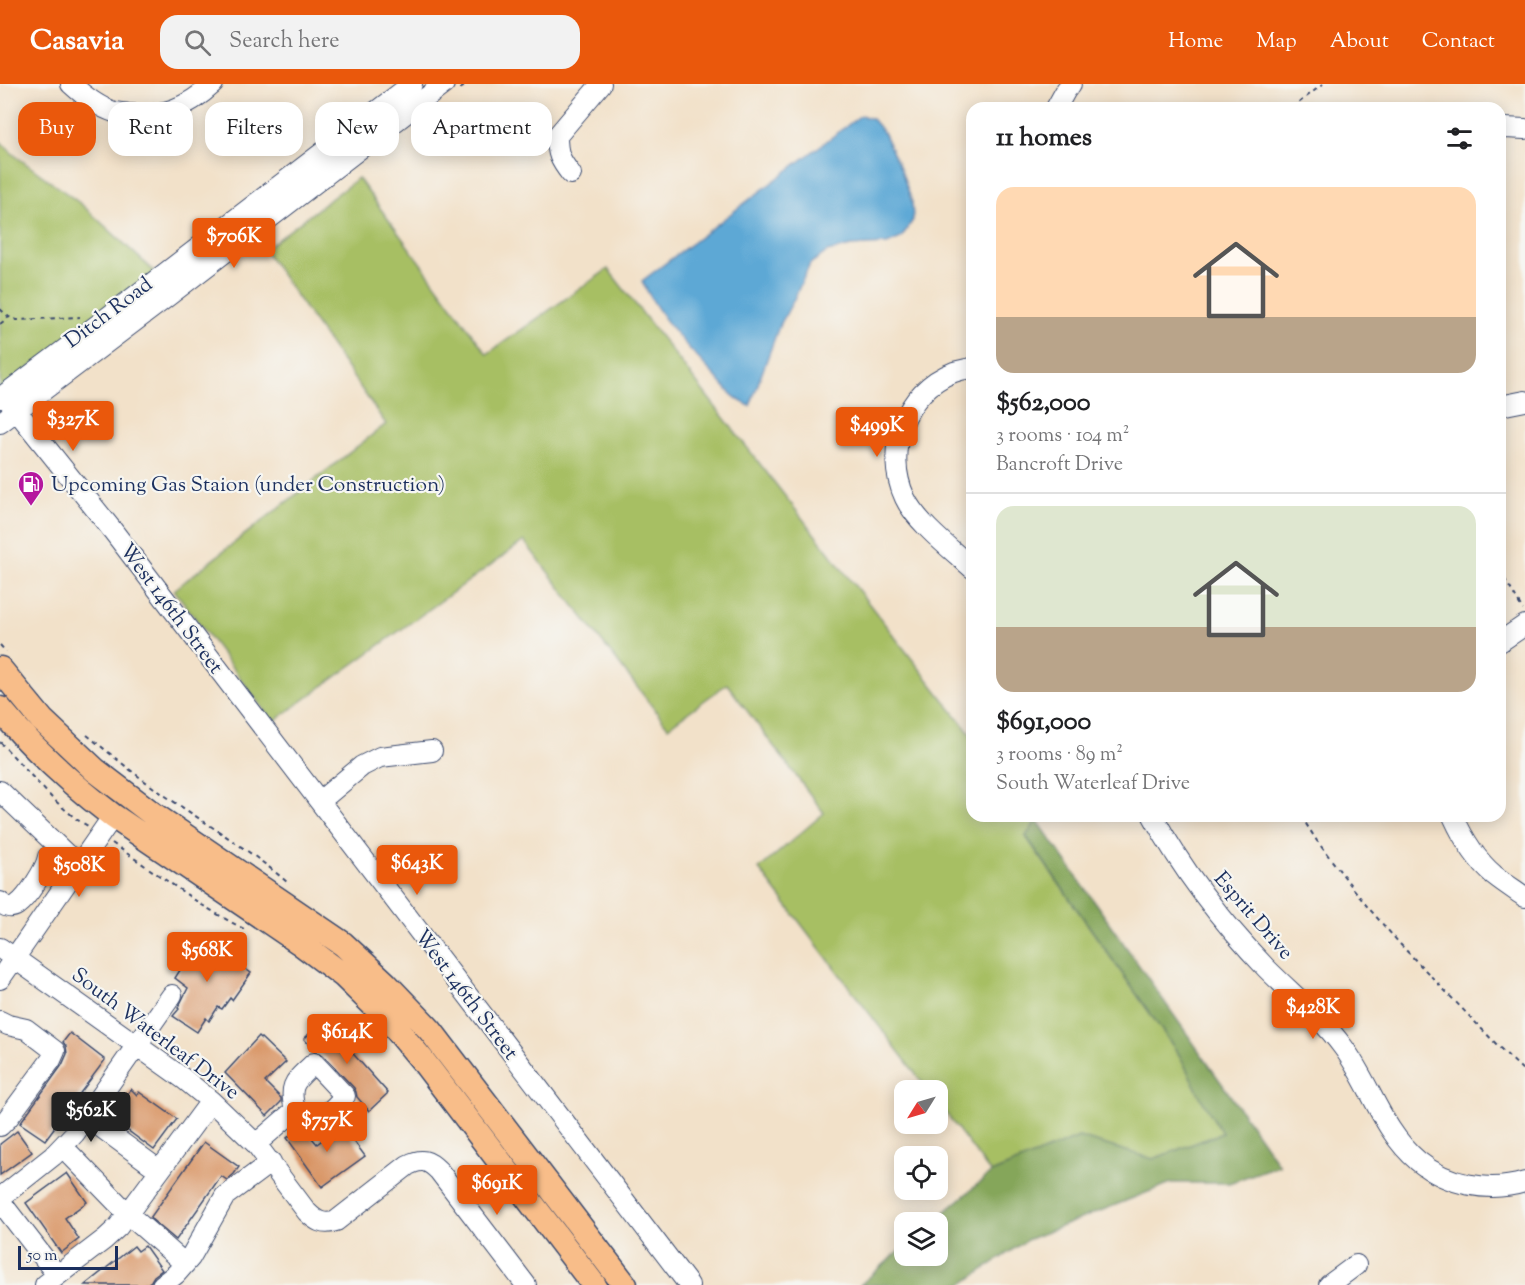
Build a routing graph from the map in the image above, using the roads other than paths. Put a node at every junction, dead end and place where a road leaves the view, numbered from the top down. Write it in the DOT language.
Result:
graph roads {
  1 [pos="71,84"];
  2 [pos="213,84"];
  3 [pos="412,84"];
  4 [pos="444,84"];
  5 [pos="602,84"];
  6 [pos="1071,84"];
  7 [pos="1059,102"];
  8 [pos="1506,128"];
  9 [pos="1525,129"];
  10 [pos="571,174"];
  11 [pos="966,369"];
  12 [pos="7,401"];
  13 [pos="1525,401"];
  14 [pos="1506,405"];
  15 [pos="0,423"];
  16 [pos="966,562"];
  17 [pos="1525,625"];
  18 [pos="1506,638"];
  19 [pos="4,661"];
  20 [pos="0,709"];
  21 [pos="432,751"];
  22 [pos="0,791"];
  23 [pos="320,801"];
  24 [pos="113,816"];
  25 [pos="1156,822"];
  26 [pos="1456,822"];
  27 [pos="52,851"];
  28 [pos="80,862"];
  29 [pos="1525,897"];
  30 [pos="8,904"];
  31 [pos="7,953"];
  32 [pos="0,979"];
  33 [pos="172,995"];
  34 [pos="0,1021"];
  35 [pos="137,1045"];
  36 [pos="211,1101"];
  37 [pos="295,1110"];
  38 [pos="87,1117"];
  39 [pos="0,1126"];
  40 [pos="256,1144"];
  41 [pos="63,1147"];
  42 [pos="271,1162"];
  43 [pos="159,1170"];
  44 [pos="1518,1184"];
  45 [pos="0,1200"];
  46 [pos="128,1214"];
  47 [pos="185,1264"];
  48 [pos="1356,1265"];
  49 [pos="51,1280"];
  50 [pos="162,1285"];
  51 [pos="526,1285"];
  52 [pos="594,1285"];
  53 [pos="625,1285"];
  54 [pos="689,1285"];
  55 [pos="1329,1285"];
  1 -- 2 [label="street"];
  3 -- 12 [label="street, Ditch Road"];
  4 -- 12 [label="street, Ditch Road"];
  5 -- 10 [label="street"];
  6 -- 7 [label="street"];
  8 -- 9 [label="street"];
  11 -- 16 [label="street"];
  12 -- 15 [label="street, Ditch Road"];
  12 -- 23 [label="street, West 146th Street"];
  13 -- 14 [label="street"];
  17 -- 18 [label="street"];
  19 -- 53 [label="main road"];
  20 -- 24 [label="main road"];
  21 -- 23 [label="street"];
  22 -- 27 [label="street"];
  23 -- 54 [label="street, West 146th Street"];
  24 -- 28 [label="street"];
  24 -- 52 [label="main road"];
  25 -- 44 [label="street, Esprit Drive"];
  26 -- 29 [label="street"];
  27 -- 28 [label="street"];
  27 -- 30 [label="street"];
  28 -- 31 [label="street"];
  31 -- 32 [label="street"];
  31 -- 35 [label="street, South Waterleaf Drive"];
  33 -- 35 [label="street"];
  34 -- 39 [label="street"];
  35 -- 36 [label="street, South Waterleaf Drive"];
  35 -- 38 [label="street"];
  36 -- 40 [label="street, South Waterleaf Drive"];
  36 -- 43 [label="street"];
  37 -- 40 [label="street"];
  38 -- 41 [label="street"];
  38 -- 43 [label="street"];
  40 -- 42 [label="street, South Waterleaf Drive"];
  41 -- 45 [label="street"];
  41 -- 46 [label="street"];
  42 -- 47 [label="street"];
  42 -- 51 [label="street, South Waterleaf Drive"];
  43 -- 46 [label="street"];
  45 -- 49 [label="street"];
  46 -- 47 [label="street"];
  46 -- 49 [label="street"];
  47 -- 50 [label="street"];
  48 -- 55 [label="street"];
}
